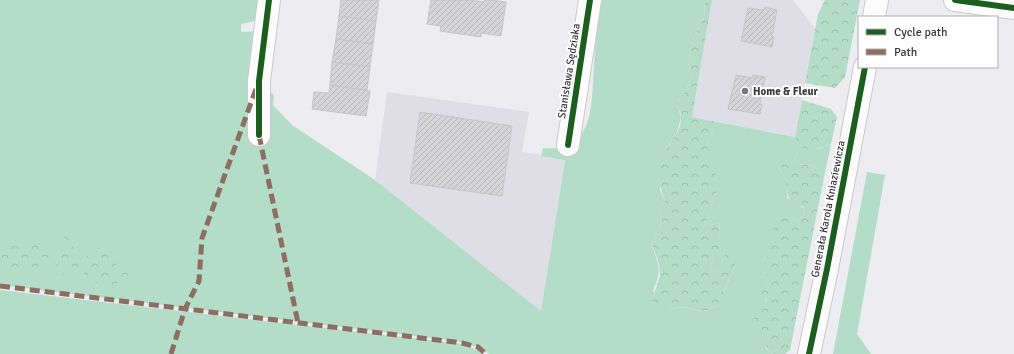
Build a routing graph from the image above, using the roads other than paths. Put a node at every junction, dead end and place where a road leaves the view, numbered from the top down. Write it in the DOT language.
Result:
graph roads {
  1 [pos="269,0"];
  2 [pos="590,0"];
  3 [pos="877,0"];
  4 [pos="955,0"];
  5 [pos="1014,8"];
  6 [pos="874,16"];
  7 [pos="865,68"];
  8 [pos="259,135"];
  9 [pos="568,146"];
  10 [pos="809,354"];
  1 -- 8 [label="street"];
  2 -- 9 [label="street, Stanisława Sędziaka"];
  3 -- 6 [label="street"];
  4 -- 5 [label="street"];
  7 -- 10 [label="street, Generała Karola Kniaziewicza"];
}
